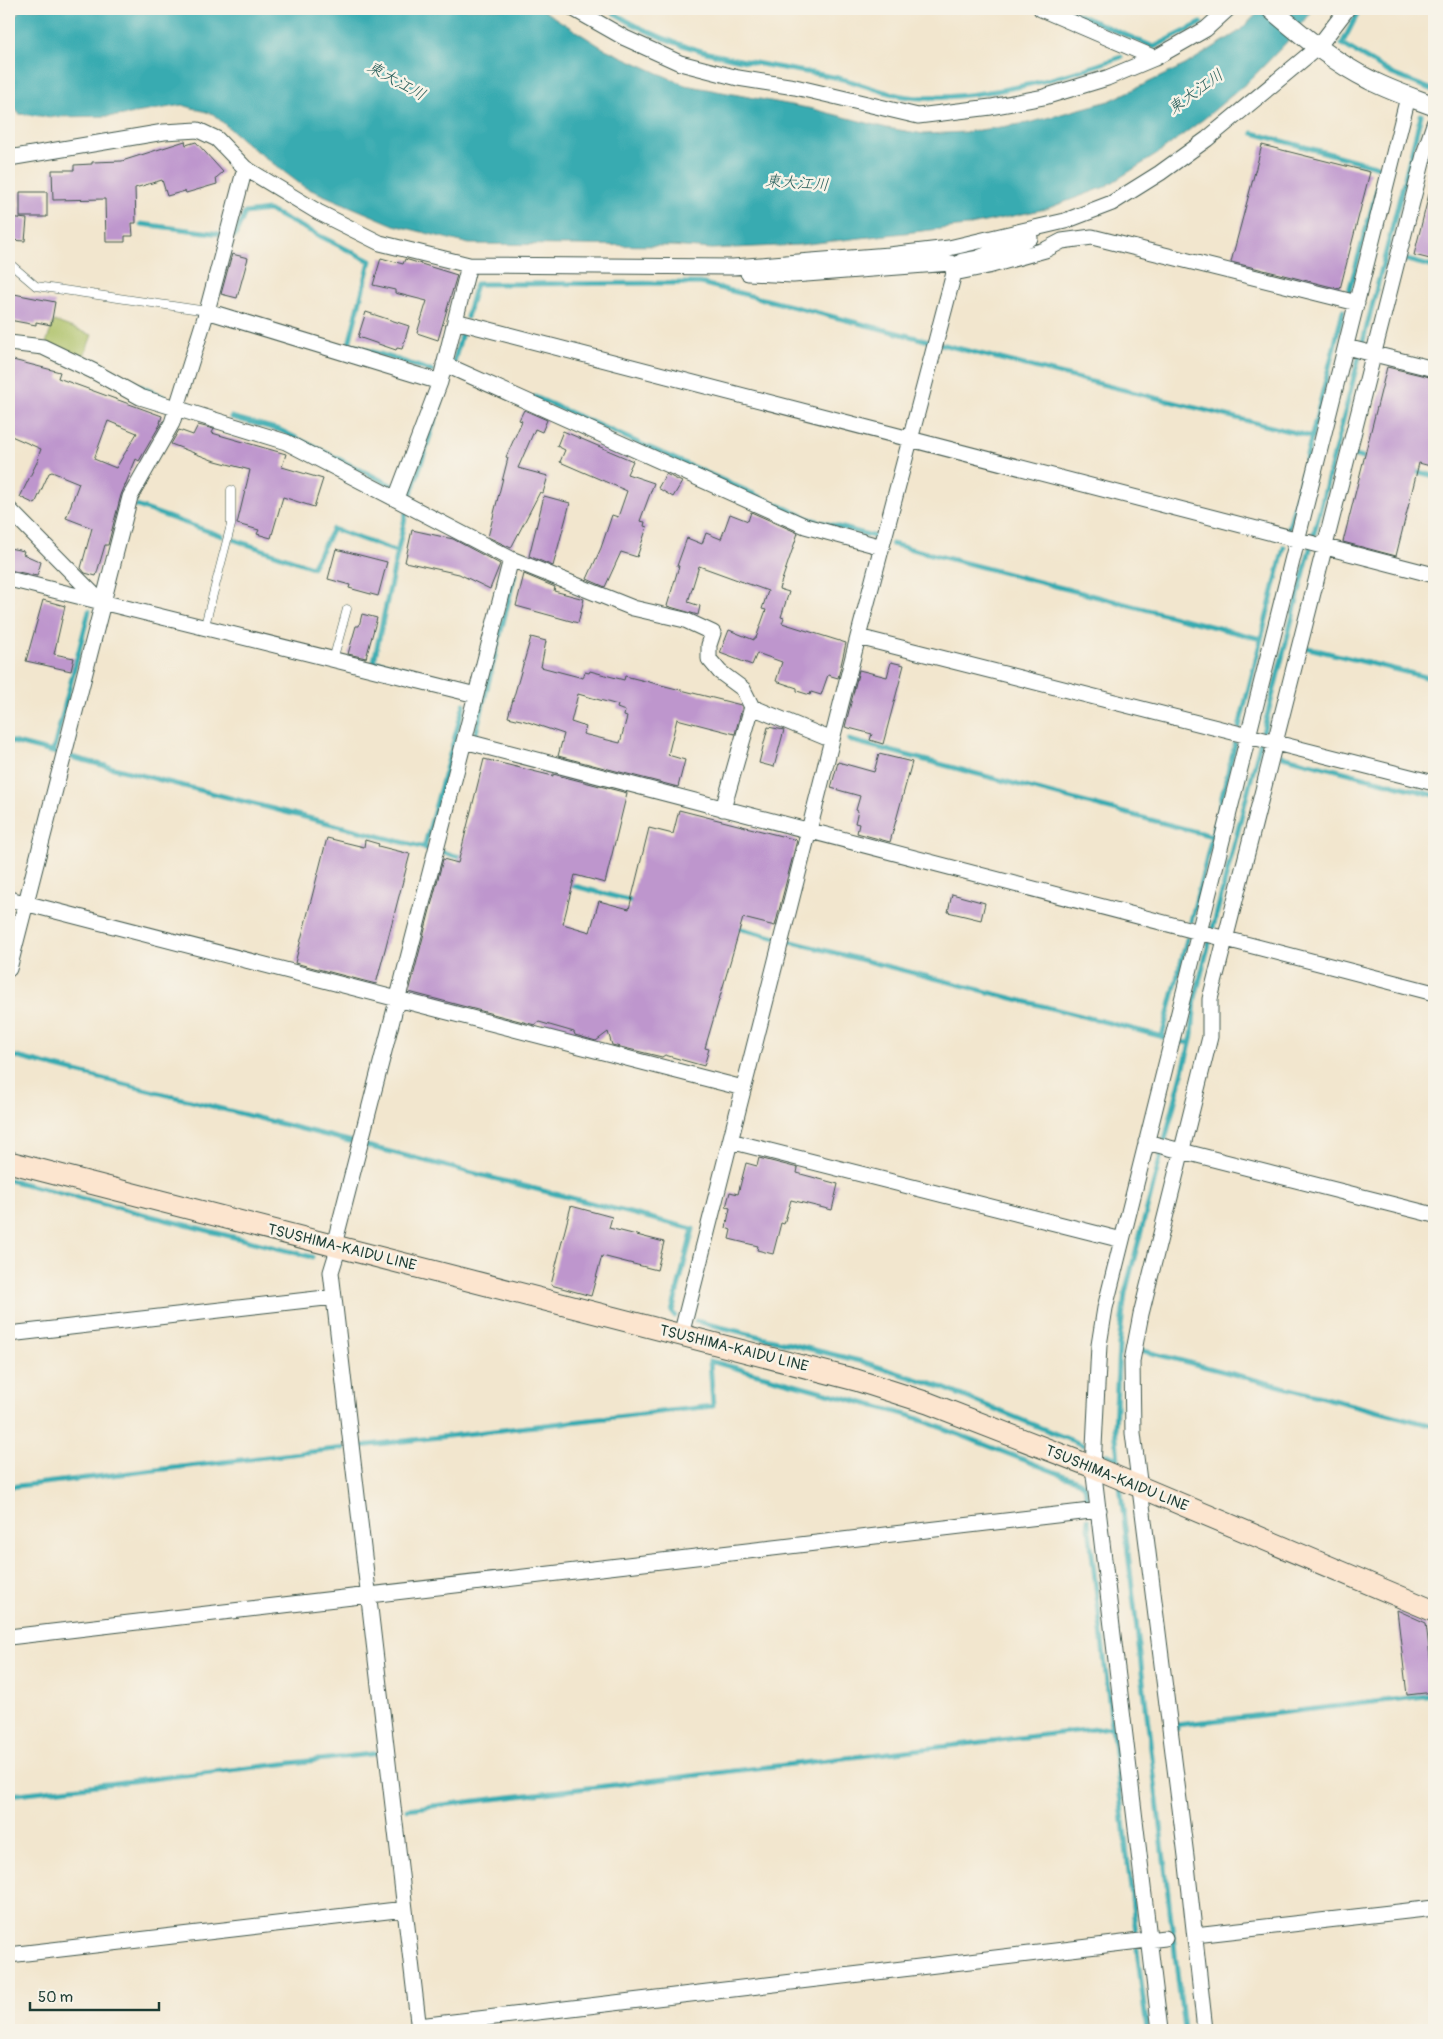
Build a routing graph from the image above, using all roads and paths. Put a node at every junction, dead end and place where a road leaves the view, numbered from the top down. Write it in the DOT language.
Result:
graph roads {
  1 [pos="574,9"];
  2 [pos="1041,9"];
  3 [pos="1228,9"];
  4 [pos="1271,9"];
  5 [pos="1347,9"];
  6 [pos="1315,45"];
  7 [pos="1155,58"];
  8 [pos="1408,96"];
  9 [pos="1434,106"];
  10 [pos="1434,124"];
  11 [pos="1432,141"];
  12 [pos="9,158"];
  13 [pos="245,168"];
  14 [pos="1051,225"];
  15 [pos="9,263"];
  16 [pos="469,265"];
  17 [pos="733,267"];
  18 [pos="952,268"];
  19 [pos="1357,303"];
  20 [pos="207,311"];
  21 [pos="455,321"];
  22 [pos="9,343"];
  23 [pos="1360,351"];
  24 [pos="444,364"];
  25 [pos="1434,369"];
  26 [pos="440,382"];
  27 [pos="176,408"];
  28 [pos="910,440"];
  29 [pos="230,490"];
  30 [pos="396,498"];
  31 [pos="9,509"];
  32 [pos="1301,541"];
  33 [pos="882,547"];
  34 [pos="1322,547"];
  35 [pos="511,559"];
  36 [pos="1434,575"];
  37 [pos="9,579"];
  38 [pos="103,604"];
  39 [pos="347,609"];
  40 [pos="204,629"];
  41 [pos="858,637"];
  42 [pos="333,660"];
  43 [pos="476,695"];
  44 [pos="752,707"];
  45 [pos="1250,737"];
  46 [pos="832,740"];
  47 [pos="464,741"];
  48 [pos="1273,742"];
  49 [pos="1434,783"];
  50 [pos="723,808"];
  51 [pos="809,831"];
  52 [pos="9,899"];
  53 [pos="26,904"];
  54 [pos="1201,933"];
  55 [pos="1223,938"];
  56 [pos="9,969"];
  57 [pos="1434,993"];
  58 [pos="397,999"];
  59 [pos="743,1088"];
  60 [pos="730,1141"];
  61 [pos="1150,1143"];
  62 [pos="1179,1150"];
  63 [pos="9,1162"];
  64 [pos="1434,1215"];
  65 [pos="1122,1240"];
  66 [pos="337,1245"];
  67 [pos="334,1297"];
  68 [pos="9,1334"];
  69 [pos="681,1335"];
  70 [pos="1094,1467"];
  71 [pos="1134,1485"];
  72 [pos="1099,1510"];
  73 [pos="369,1595"];
  74 [pos="1434,1611"];
  75 [pos="9,1636"];
  76 [pos="1434,1908"];
  77 [pos="405,1909"];
  78 [pos="1194,1935"];
  79 [pos="1165,1938"];
  80 [pos="1149,1940"];
  81 [pos="9,1955"];
  82 [pos="419,2028"];
  83 [pos="1160,2030"];
  84 [pos="1205,2030"];
  1 -- 7 [label="street"];
  2 -- 7 [label="street"];
  3 -- 7 [label="street"];
  4 -- 6 [label="street"];
  5 -- 6 [label="street"];
  6 -- 8 [label="street"];
  6 -- 14 [label="street"];
  8 -- 9 [label="street"];
  8 -- 19 [label="street"];
  10 -- 11 [label="street"];
  11 -- 23 [label="street"];
  12 -- 13 [label="street"];
  13 -- 16 [label="street"];
  13 -- 20 [label="street"];
  14 -- 17 [label="street"];
  14 -- 18 [label="street"];
  15 -- 20 [label="lane"];
  16 -- 17 [label="street"];
  16 -- 21 [label="street"];
  17 -- 18 [label="street"];
  18 -- 19 [label="street"];
  18 -- 28 [label="street"];
  19 -- 23 [label="street"];
  20 -- 26 [label="street"];
  20 -- 27 [label="street"];
  21 -- 24 [label="street"];
  21 -- 28 [label="street"];
  22 -- 27 [label="street"];
  23 -- 25 [label="street"];
  23 -- 32 [label="street"];
  23 -- 34 [label="street"];
  24 -- 26 [label="street"];
  24 -- 33 [label="street"];
  26 -- 30 [label="street"];
  27 -- 30 [label="street"];
  27 -- 38 [label="street"];
  28 -- 32 [label="street"];
  28 -- 33 [label="street"];
  29 -- 40 [label="lane"];
  30 -- 35 [label="street"];
  31 -- 38 [label="street"];
  32 -- 34 [label="street"];
  32 -- 45 [label="street"];
  33 -- 41 [label="street"];
  34 -- 36 [label="street"];
  34 -- 48 [label="street"];
  35 -- 43 [label="street"];
  35 -- 44 [label="street"];
  37 -- 38 [label="street"];
  38 -- 40 [label="street"];
  38 -- 53 [label="street"];
  39 -- 42 [label="lane"];
  40 -- 42 [label="street"];
  41 -- 45 [label="street"];
  41 -- 46 [label="street"];
  42 -- 43 [label="street"];
  43 -- 47 [label="street"];
  44 -- 46 [label="street"];
  44 -- 50 [label="street"];
  45 -- 48 [label="street"];
  45 -- 54 [label="street"];
  46 -- 51 [label="street"];
  47 -- 50 [label="street"];
  47 -- 58 [label="street"];
  48 -- 49 [label="street"];
  48 -- 55 [label="street"];
  50 -- 51 [label="street"];
  51 -- 54 [label="street"];
  51 -- 59 [label="street"];
  52 -- 53 [label="street"];
  53 -- 56 [label="street"];
  53 -- 58 [label="street"];
  54 -- 55 [label="street"];
  54 -- 61 [label="street"];
  55 -- 57 [label="street"];
  55 -- 62 [label="street"];
  58 -- 59 [label="street"];
  58 -- 66 [label="street"];
  59 -- 60 [label="street"];
  60 -- 65 [label="street"];
  60 -- 69 [label="street"];
  61 -- 62 [label="street"];
  61 -- 65 [label="street"];
  62 -- 64 [label="street"];
  62 -- 71 [label="street"];
  63 -- 66 [label="main road, TSUSHIMA-KAIDU LINE"];
  65 -- 70 [label="street"];
  66 -- 67 [label="street"];
  66 -- 69 [label="main road, TSUSHIMA-KAIDU LINE"];
  67 -- 68 [label="street"];
  67 -- 73 [label="street"];
  69 -- 70 [label="main road, TSUSHIMA-KAIDU LINE"];
  70 -- 71 [label="main road, TSUSHIMA-KAIDU LINE"];
  70 -- 72 [label="street"];
  71 -- 74 [label="main road, TSUSHIMA-KAIDU LINE"];
  71 -- 78 [label="street"];
  72 -- 73 [label="street"];
  72 -- 80 [label="street"];
  73 -- 75 [label="street"];
  73 -- 77 [label="street"];
  76 -- 78 [label="street"];
  77 -- 81 [label="street"];
  77 -- 82 [label="street"];
  78 -- 84 [label="street"];
  79 -- 80 [label="street"];
  80 -- 82 [label="street"];
  80 -- 83 [label="street"];
}
